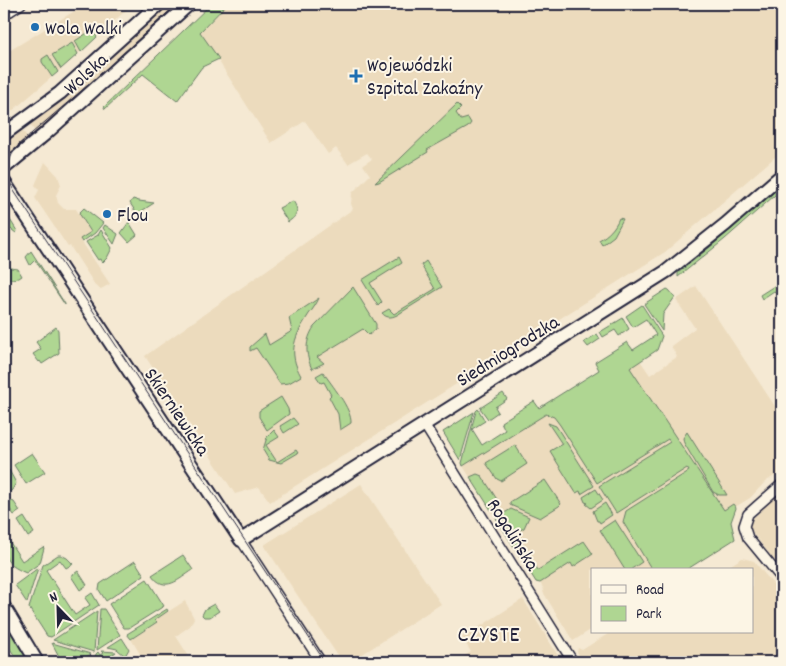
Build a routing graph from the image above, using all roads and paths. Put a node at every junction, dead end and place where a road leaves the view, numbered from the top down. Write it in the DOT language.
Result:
graph roads {
  1 [pos="21,4"];
  2 [pos="159,4"];
  3 [pos="189,4"];
  4 [pos="4,16"];
  5 [pos="4,134"];
  6 [pos="4,168"];
  7 [pos="782,175"];
  8 [pos="4,182"];
  9 [pos="424,424"];
  10 [pos="782,484"];
  11 [pos="241,540"];
  12 [pos="782,579"];
  13 [pos="4,608"];
  14 [pos="36,662"];
  15 [pos="321,662"];
  16 [pos="573,662"];
  1 -- 4 [label="street"];
  2 -- 5 [label="street, Wolska"];
  3 -- 6 [label="street, Wolska"];
  7 -- 9 [label="street, Siedmiogrodzka"];
  8 -- 11 [label="street, Skierniewicka"];
  9 -- 11 [label="street, Siedmiogrodzka"];
  9 -- 16 [label="street, Rogalińska"];
  10 -- 12 [label="street"];
  11 -- 15 [label="street, Skierniewicka"];
  13 -- 14 [label="street"];
}
